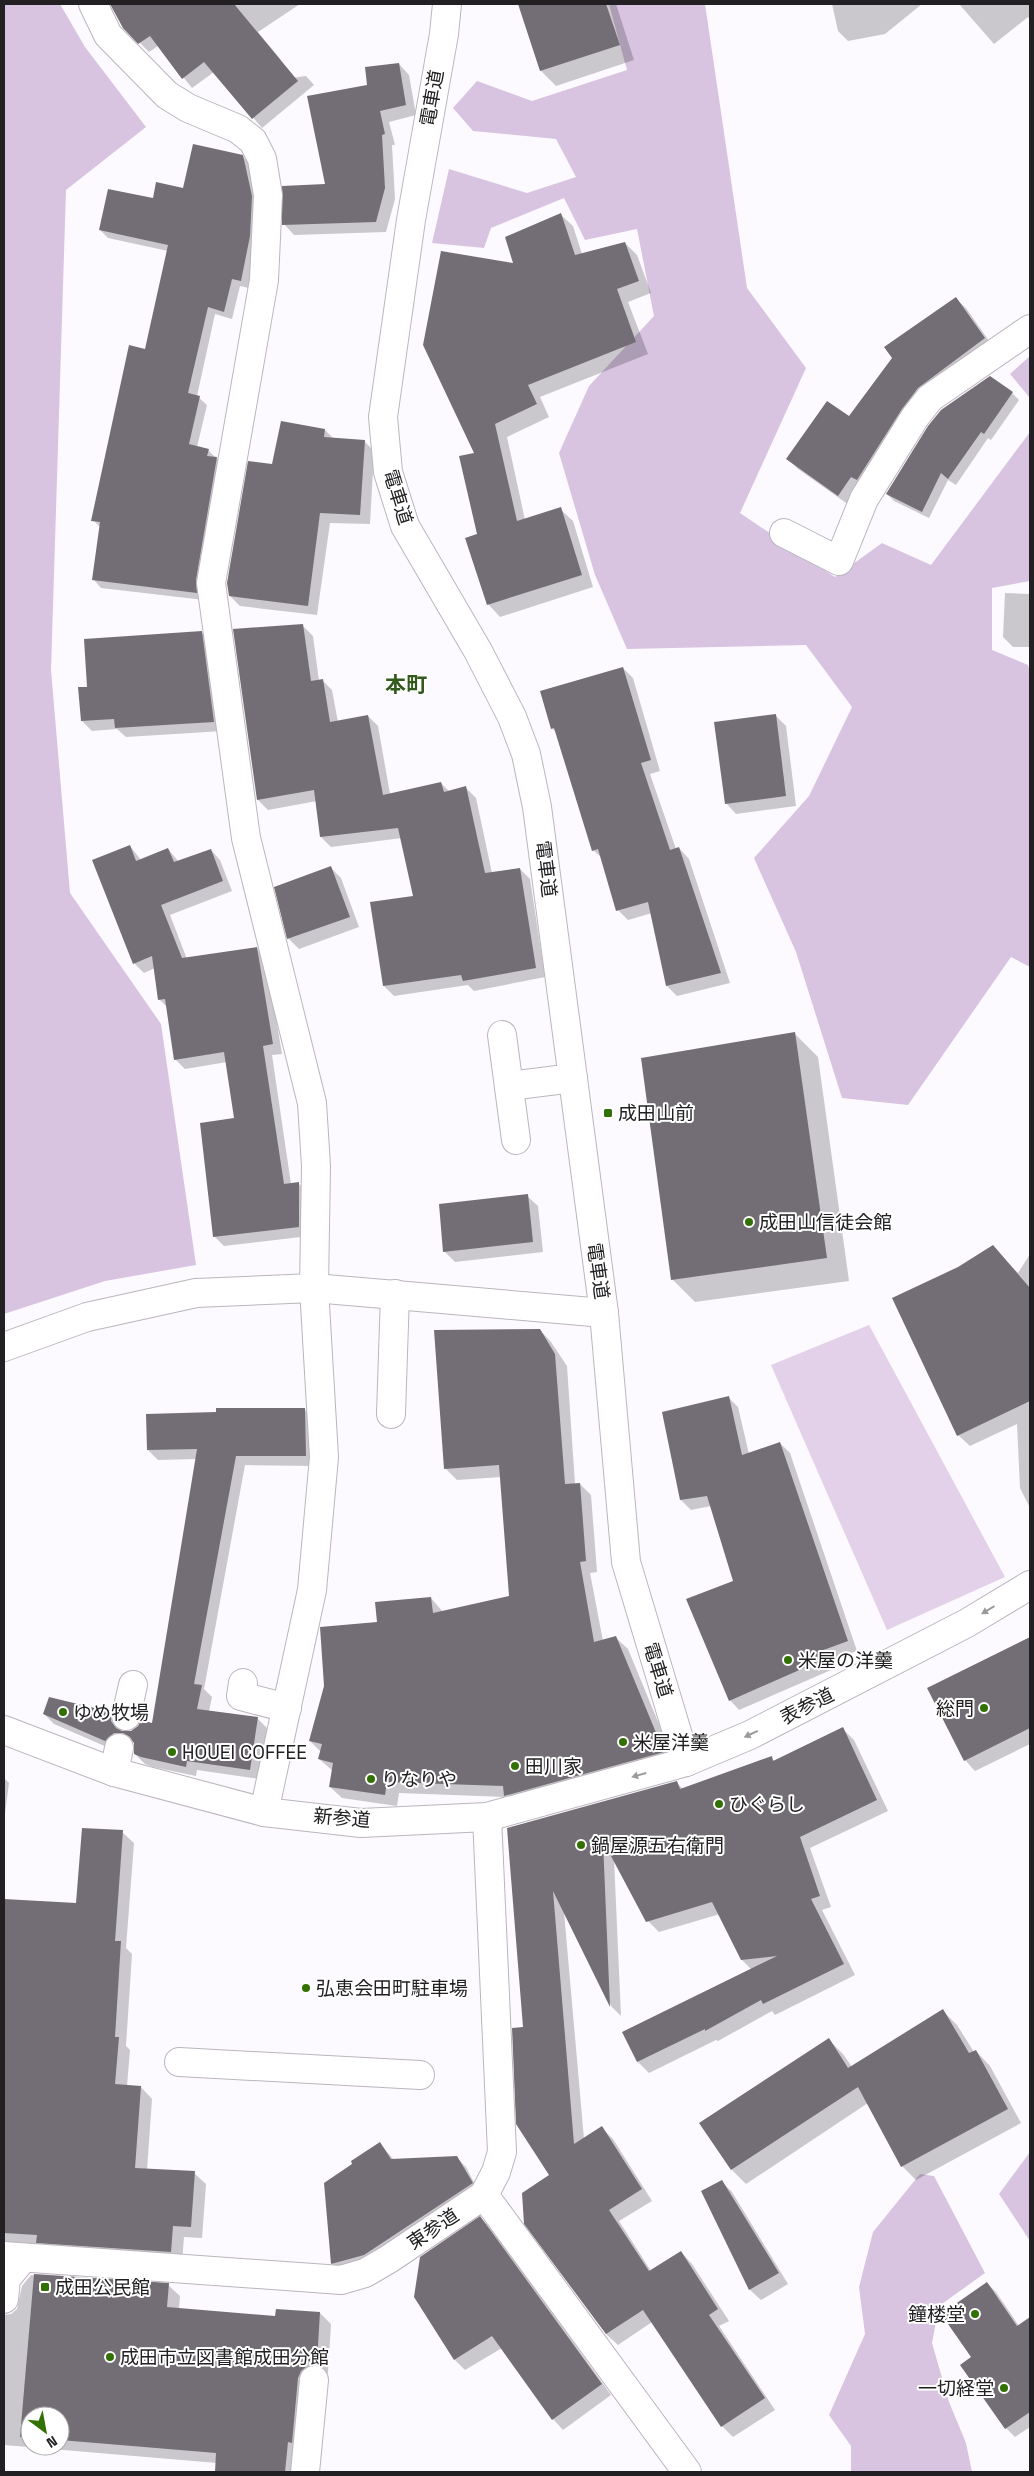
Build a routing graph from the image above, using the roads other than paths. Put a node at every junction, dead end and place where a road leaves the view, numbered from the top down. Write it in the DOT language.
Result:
graph roads {
  1 [pos="93,4"];
  2 [pos="447,4"];
  3 [pos="1030,329"];
  4 [pos="784,533"];
  5 [pos="502,1035"];
  6 [pos="572,1078"];
  7 [pos="508,1086"];
  8 [pos="516,1140"];
  9 [pos="314,1288"];
  10 [pos="395,1294"];
  11 [pos="604,1313"];
  12 [pos="4,1347"];
  13 [pos="392,1414"];
  14 [pos="1030,1585"];
  15 [pos="243,1683"];
  16 [pos="134,1685"];
  17 [pos="287,1708"];
  18 [pos="126,1716"];
  19 [pos="4,1730"];
  20 [pos="686,1762"];
  21 [pos="264,1812"];
  22 [pos="487,1817"];
  23 [pos="179,2062"];
  24 [pos="420,2075"];
  25 [pos="484,2195"];
  26 [pos="13,2257"];
  27 [pos="4,2298"];
  28 [pos="314,2380"];
  29 [pos="305,2472"];
  30 [pos="687,2472"];
  1 -- 9 [label="street"];
  2 -- 6 [label="street, 電車道"];
  3 -- 4 [label="street"];
  5 -- 7 [label="street"];
  6 -- 7 [label="street"];
  6 -- 11 [label="street, 電車道"];
  7 -- 8 [label="street"];
  9 -- 10 [label="street"];
  9 -- 12 [label="street"];
  9 -- 17 [label="street"];
  10 -- 11 [label="street"];
  10 -- 13 [label="street"];
  11 -- 20 [label="street, 電車道"];
  14 -- 20 [label="street, 表参道, one-way"];
  15 -- 17 [label="street"];
  16 -- 18 [label="street"];
  17 -- 21 [label="street"];
  19 -- 21 [label="street, 新参道"];
  20 -- 22 [label="street, 新参道, one-way"];
  21 -- 22 [label="street, 新参道"];
  22 -- 25 [label="street, 東参道"];
  23 -- 24 [label="street"];
  25 -- 26 [label="street, 東参道"];
  25 -- 30 [label="street"];
  26 -- 27 [label="street"];
  28 -- 29 [label="street"];
}
